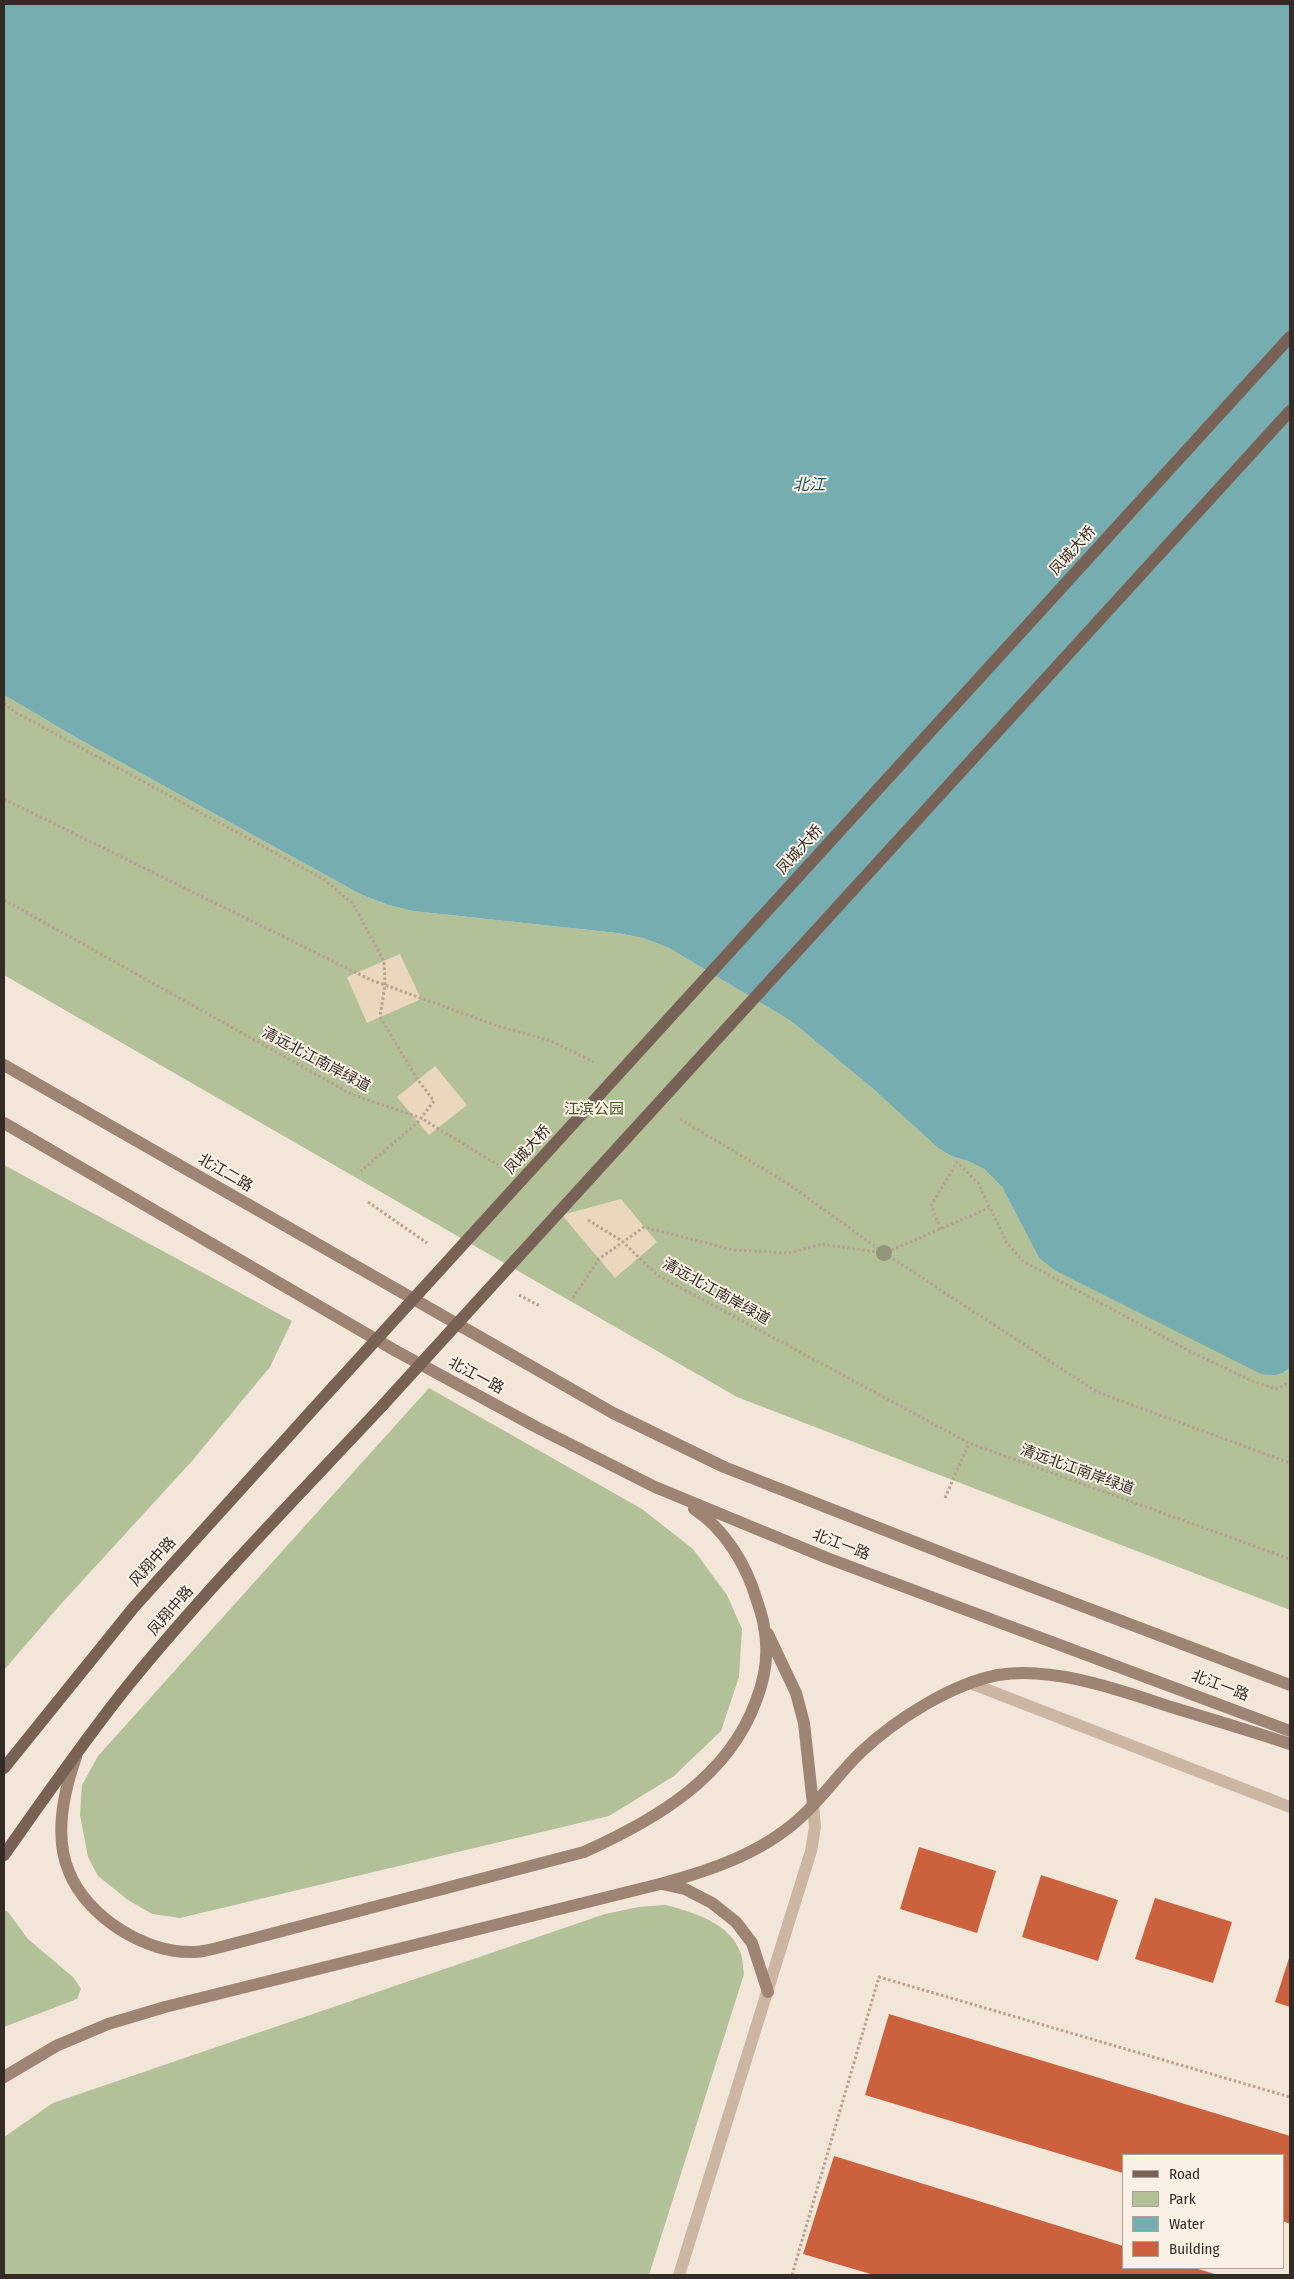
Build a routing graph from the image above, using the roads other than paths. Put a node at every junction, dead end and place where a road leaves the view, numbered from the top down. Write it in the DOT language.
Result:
graph roads {
  1 [pos="1290,337"];
  2 [pos="1290,411"];
  3 [pos="4,1065"];
  4 [pos="4,1123"];
  5 [pos="431,1309"];
  6 [pos="334,1386"];
  7 [pos="655,1487"];
  8 [pos="765,1628"];
  9 [pos="970,1683"];
  10 [pos="1290,1686"];
  11 [pos="1290,1731"];
  12 [pos="1290,1744"];
  13 [pos="78,1750"];
  14 [pos="8,1759"];
  15 [pos="4,1768"];
  16 [pos="813,1805"];
  17 [pos="1290,1807"];
  18 [pos="4,1855"];
  19 [pos="660,1884"];
  20 [pos="768,1992"];
  21 [pos="4,2077"];
  22 [pos="679,2275"];
  1 -- 6 [label="main road, 凤城大桥, bridge"];
  2 -- 13 [label="main road, 凤翔中路, bridge"];
  3 -- 5 [label="main road, 北江二路"];
  4 -- 7 [label="main road, 北江一路"];
  5 -- 10 [label="main road, 北江一路"];
  6 -- 14 [label="main road, 风翔中路"];
  7 -- 8 [label="main road"];
  7 -- 11 [label="main road, 北江一路"];
  8 -- 13 [label="main road"];
  8 -- 16 [label="main road"];
  9 -- 12 [label="main road"];
  9 -- 16 [label="main road"];
  9 -- 17 [label="street"];
  13 -- 18 [label="main road, 凤翔中路"];
  14 -- 15 [label="main road, 风翔中路"];
  16 -- 19 [label="main road"];
  16 -- 20 [label="street"];
  19 -- 20 [label="main road"];
  19 -- 21 [label="main road"];
  20 -- 22 [label="street"];
}
